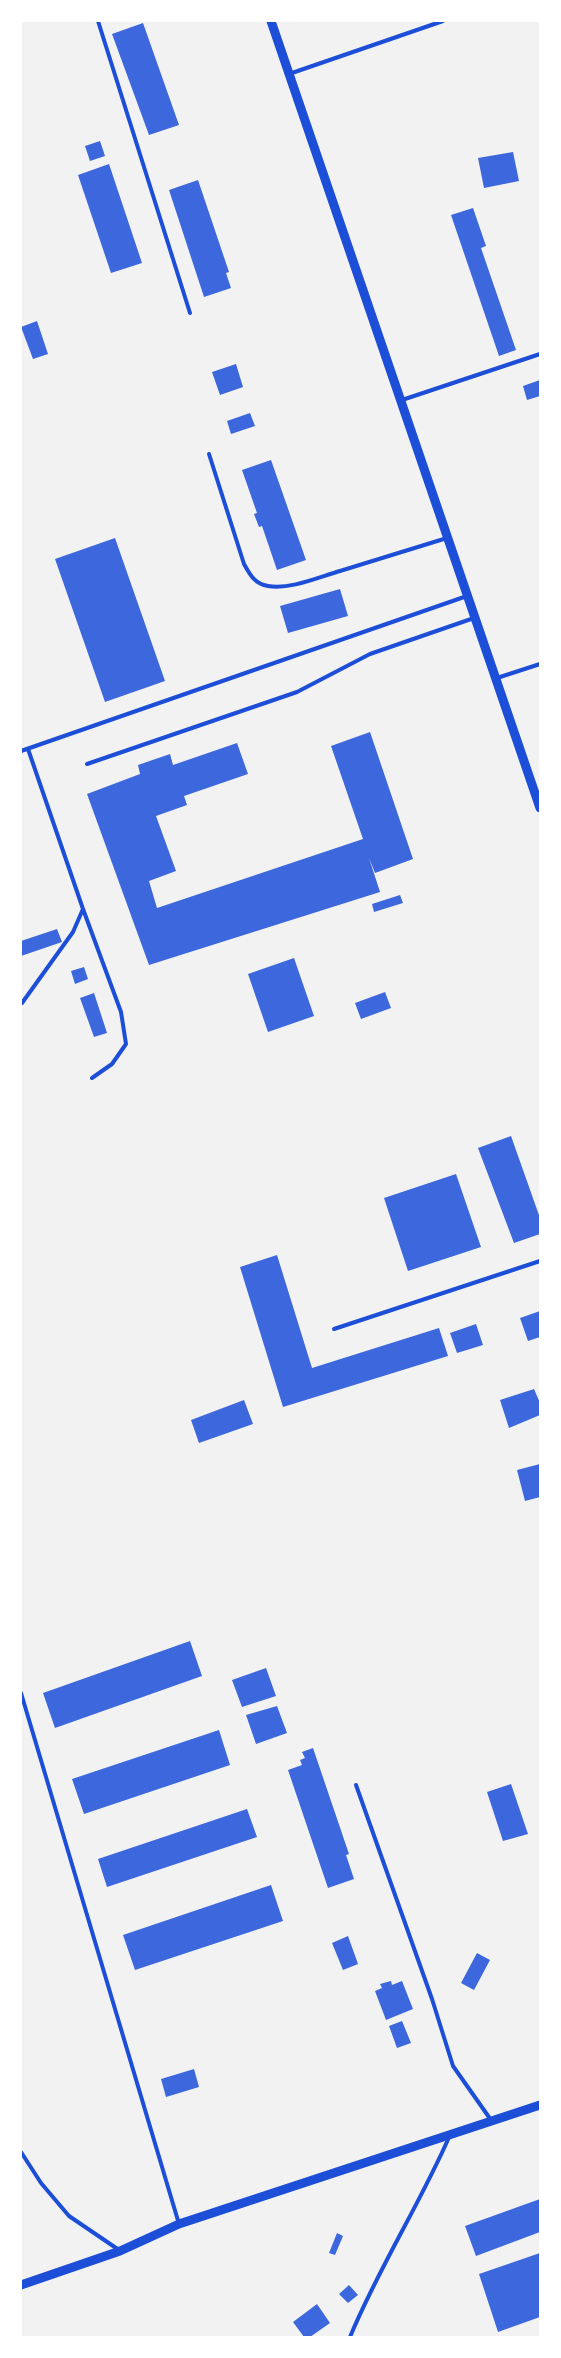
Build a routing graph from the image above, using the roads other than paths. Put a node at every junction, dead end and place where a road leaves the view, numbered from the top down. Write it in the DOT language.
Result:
graph roads {
  1 [pos="98,21"];
  2 [pos="271,21"];
  3 [pos="443,21"];
  4 [pos="289,74"];
  5 [pos="190,313"];
  6 [pos="540,354"];
  7 [pos="400,401"];
  8 [pos="209,454"];
  9 [pos="448,538"];
  10 [pos="467,596"];
  11 [pos="474,618"];
  12 [pos="540,664"];
  13 [pos="497,678"];
  14 [pos="28,749"];
  15 [pos="21,750"];
  16 [pos="87,764"];
  17 [pos="540,808"];
  18 [pos="83,909"];
  19 [pos="22,1003"];
  20 [pos="92,1078"];
  21 [pos="540,1261"];
  22 [pos="334,1329"];
  23 [pos="21,1693"];
  24 [pos="356,1785"];
  25 [pos="540,2105"];
  26 [pos="491,2120"];
  27 [pos="450,2136"];
  28 [pos="21,2152"];
  29 [pos="179,2224"];
  30 [pos="120,2251"];
  31 [pos="21,2285"];
  32 [pos="350,2337"];
  1 -- 5 [label="lane"];
  2 -- 4 [label="street"];
  3 -- 4 [label="lane"];
  4 -- 7 [label="street"];
  6 -- 7 [label="lane"];
  7 -- 9 [label="street"];
  8 -- 9 [label="lane"];
  9 -- 10 [label="street"];
  10 -- 11 [label="street"];
  10 -- 14 [label="lane"];
  11 -- 13 [label="street"];
  11 -- 16 [label="lane"];
  12 -- 13 [label="lane"];
  13 -- 17 [label="street"];
  14 -- 15 [label="lane"];
  14 -- 18 [label="lane"];
  18 -- 19 [label="lane"];
  18 -- 20 [label="lane"];
  21 -- 22 [label="lane"];
  23 -- 29 [label="lane"];
  24 -- 26 [label="lane"];
  25 -- 26 [label="street"];
  26 -- 27 [label="street"];
  27 -- 29 [label="street"];
  27 -- 32 [label="lane"];
  28 -- 30 [label="lane"];
  29 -- 30 [label="street"];
  30 -- 31 [label="street"];
}
